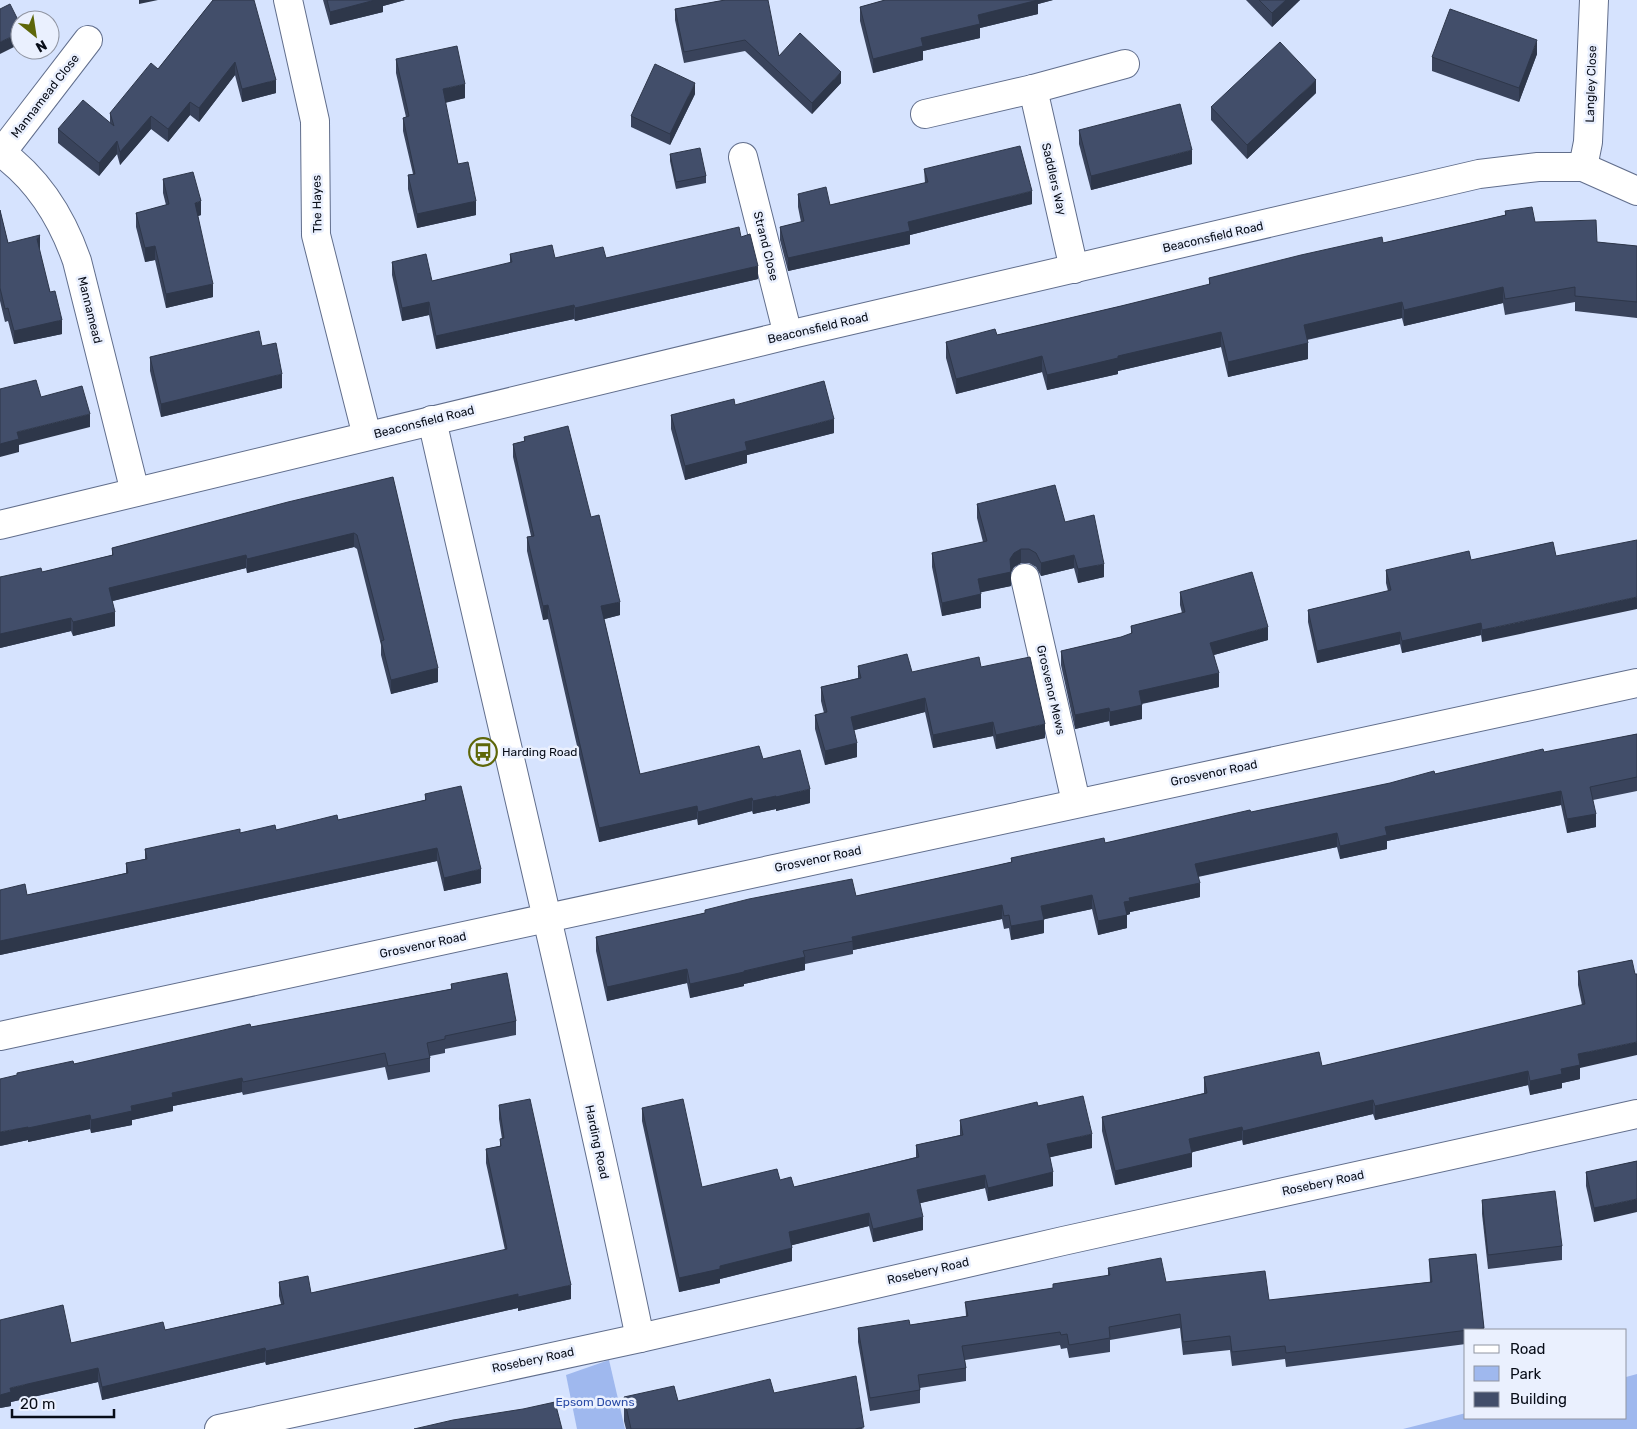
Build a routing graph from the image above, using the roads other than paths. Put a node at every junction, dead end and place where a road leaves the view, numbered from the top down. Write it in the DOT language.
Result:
graph roads {
  1 [pos="288,0"];
  2 [pos="1594,0"];
  3 [pos="88,40"];
  4 [pos="1125,64"];
  5 [pos="1033,89"];
  6 [pos="925,114"];
  7 [pos="1,152"];
  8 [pos="744,157"];
  9 [pos="1583,167"];
  10 [pos="1637,191"];
  11 [pos="1074,269"];
  12 [pos="788,335"];
  13 [pos="432,420"];
  14 [pos="367,436"];
  15 [pos="135,492"];
  16 [pos="0,525"];
  17 [pos="1026,578"];
  18 [pos="1637,683"];
  19 [pos="1076,802"];
  20 [pos="547,918"];
  21 [pos="0,1036"];
  22 [pos="1637,1114"];
  23 [pos="640,1338"];
  24 [pos="220,1429"];
  1 -- 14 [label="street, The Hayes"];
  2 -- 9 [label="street, Langley Close"];
  3 -- 7 [label="street, Mannamead Close"];
  4 -- 5 [label="street"];
  5 -- 6 [label="street"];
  5 -- 11 [label="street, Saddlers Way"];
  7 -- 15 [label="street, Mannamead"];
  8 -- 12 [label="street, Strand Close"];
  9 -- 10 [label="street, Beaconsfield Road"];
  9 -- 11 [label="street, Beaconsfield Road"];
  11 -- 12 [label="street, Beaconsfield Road"];
  12 -- 13 [label="street, Beaconsfield Road"];
  13 -- 14 [label="street, Beaconsfield Road"];
  13 -- 20 [label="street, Harding Road"];
  14 -- 15 [label="street, Beaconsfield Road"];
  15 -- 16 [label="street, Beaconsfield Road"];
  17 -- 19 [label="street, Grosvenor Mews"];
  18 -- 19 [label="street, Grosvenor Road"];
  19 -- 20 [label="street, Grosvenor Road"];
  20 -- 21 [label="street, Grosvenor Road"];
  20 -- 23 [label="street, Harding Road"];
  22 -- 23 [label="street, Rosebery Road"];
  23 -- 24 [label="street, Rosebery Road"];
}
